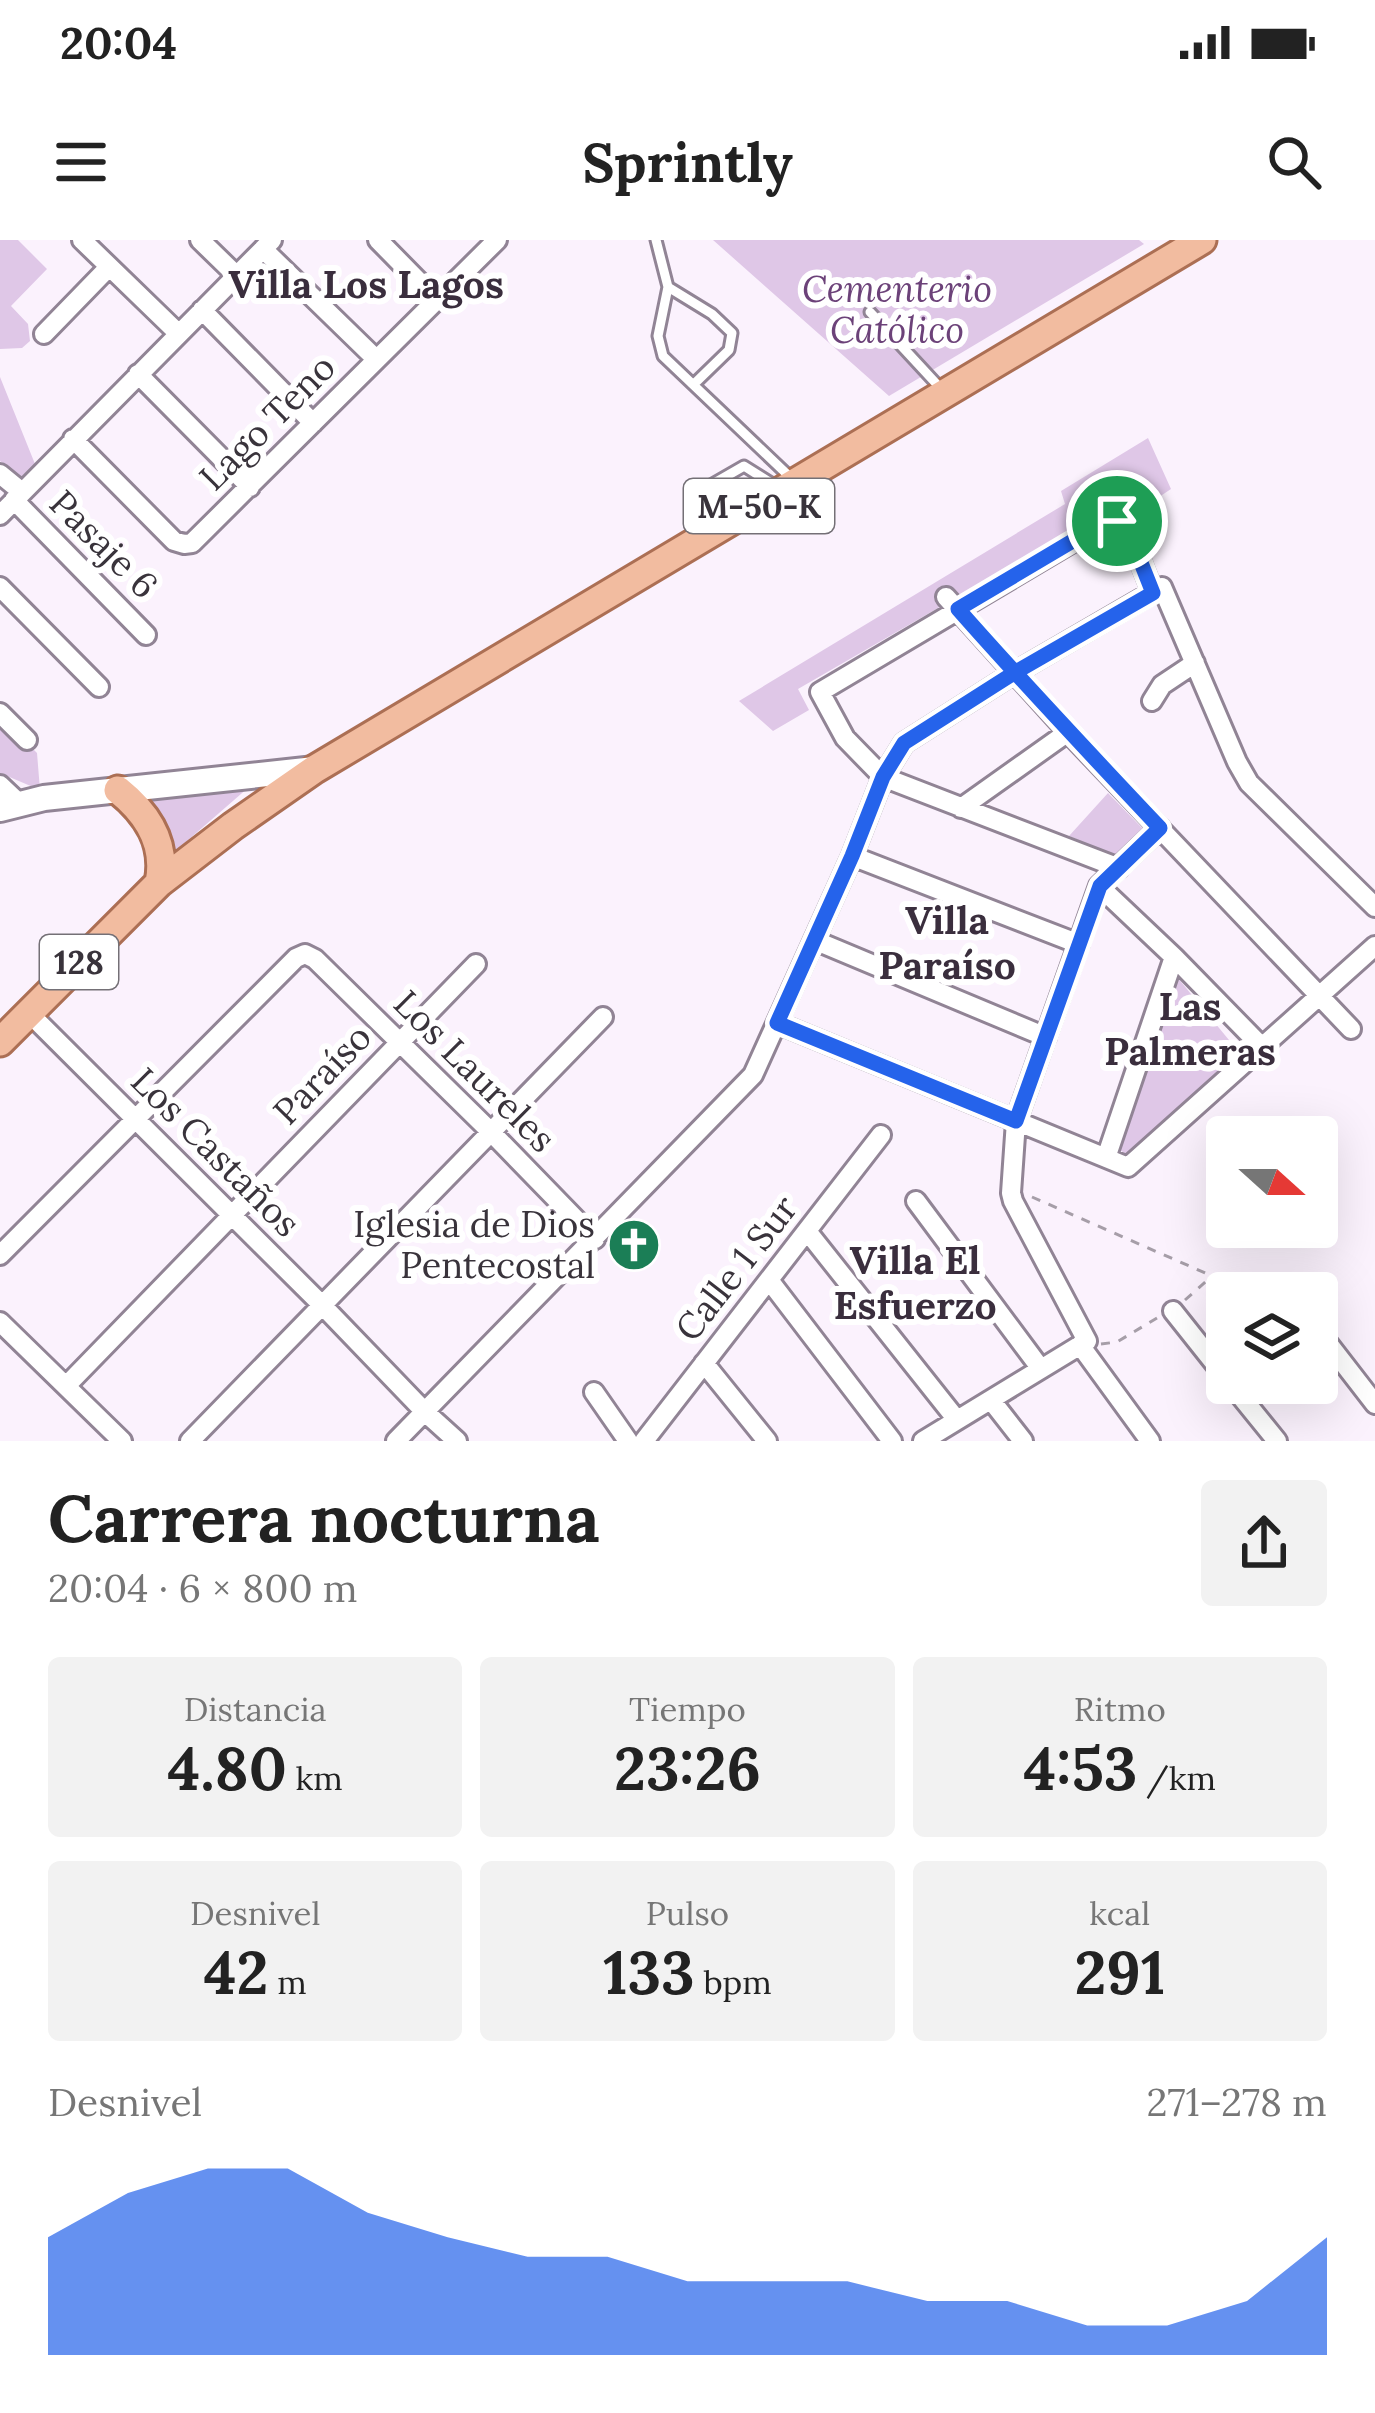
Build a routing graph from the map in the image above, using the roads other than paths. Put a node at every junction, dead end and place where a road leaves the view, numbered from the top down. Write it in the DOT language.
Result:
graph roads {
  1 [pos="82,240"];
  2 [pos="200,240"];
  3 [pos="378,240"];
  4 [pos="497,240"];
  5 [pos="656,240"];
  6 [pos="1192,242"];
  7 [pos="267,244"];
  8 [pos="110,267"];
  9 [pos="236,276"];
  10 [pos="668,287"];
  11 [pos="436,299"];
  12 [pos="202,310"];
  13 [pos="870,312"];
  14 [pos="44,334"];
  15 [pos="178,334"];
  16 [pos="376,359"];
  17 [pos="138,374"];
  18 [pos="694,384"];
  19 [pos="946,394"];
  20 [pos="313,423"];
  21 [pos="74,439"];
  22 [pos="0,474"];
  23 [pos="790,487"];
  24 [pos="250,488"];
  25 [pos="12,502"];
  26 [pos="699,541"];
  27 [pos="0,587"];
  28 [pos="1157,590"];
  29 [pos="952,603"];
  30 [pos="146,635"];
  31 [pos="1195,663"];
  32 [pos="1014,673"];
  33 [pos="99,687"];
  34 [pos="1152,701"];
  35 [pos="0,713"];
  36 [pos="1068,732"];
  37 [pos="27,740"];
  38 [pos="314,769"];
  39 [pos="883,777"];
  40 [pos="118,790"];
  41 [pos="6,799"];
  42 [pos="961,808"];
  43 [pos="1160,828"];
  44 [pos="852,856"];
  45 [pos="1119,868"];
  46 [pos="159,884"];
  47 [pos="1100,886"];
  48 [pos="1375,907"];
  49 [pos="814,940"];
  50 [pos="1079,944"];
  51 [pos="1375,946"];
  52 [pos="1174,957"];
  53 [pos="476,964"];
  54 [pos="1320,995"];
  55 [pos="603,1017"];
  56 [pos="11,1023"];
  57 [pos="777,1023"];
  58 [pos="1351,1029"];
  59 [pos="1046,1037"];
  60 [pos="400,1041"];
  61 [pos="1262,1047"];
  62 [pos="135,1119"];
  63 [pos="1016,1121"];
  64 [pos="491,1132"];
  65 [pos="881,1135"];
  66 [pos="1106,1158"];
  67 [pos="916,1201"];
  68 [pos="232,1215"];
  69 [pos="807,1231"];
  70 [pos="595,1239"];
  71 [pos="0,1255"];
  72 [pos="769,1280"];
  73 [pos="322,1305"];
  74 [pos="1173,1311"];
  75 [pos="0,1322"];
  76 [pos="1083,1343"];
  77 [pos="1206,1352"];
  78 [pos="1338,1356"];
  79 [pos="704,1363"];
  80 [pos="1041,1369"];
  81 [pos="66,1386"];
  82 [pos="594,1392"];
  83 [pos="991,1400"];
  84 [pos="1247,1404"];
  85 [pos="1375,1404"];
  86 [pos="425,1412"];
  87 [pos="957,1420"];
  88 [pos="122,1441"];
  89 [pos="190,1441"];
  90 [pos="396,1441"];
  91 [pos="458,1441"];
  92 [pos="628,1441"];
  93 [pos="644,1441"];
  94 [pos="767,1441"];
  95 [pos="892,1441"];
  96 [pos="923,1441"];
  97 [pos="1023,1441"];
  98 [pos="1150,1441"];
  99 [pos="1276,1441"];
  1 -- 8 [label="street"];
  2 -- 9 [label="street"];
  3 -- 11 [label="street"];
  4 -- 11 [label="street, Lago Teno"];
  5 -- 10 [label="lane"];
  6 -- 19 [label="main road, M-50-K"];
  7 -- 9 [label="street"];
  7 -- 16 [label="street"];
  8 -- 14 [label="street"];
  8 -- 15 [label="street"];
  9 -- 12 [label="street"];
  10 -- 18 [label="lane"];
  10 -- 18 [label="lane"];
  11 -- 16 [label="street, Lago Teno"];
  12 -- 15 [label="street"];
  12 -- 20 [label="street"];
  13 -- 19 [label="lane"];
  15 -- 17 [label="street"];
  16 -- 20 [label="street, Lago Teno"];
  17 -- 21 [label="street"];
  17 -- 24 [label="street"];
  18 -- 23 [label="lane"];
  19 -- 23 [label="main road, M-50-K"];
  20 -- 24 [label="street, Lago Teno"];
  21 -- 24 [label="street, Lago Teno"];
  21 -- 25 [label="street"];
  22 -- 25 [label="street, Pasaje 6"];
  23 -- 26 [label="main road, M-50-K"];
  23 -- 26 [label="lane"];
  25 -- 30 [label="street, Pasaje 6"];
  26 -- 38 [label="main road, M-50-K"];
  27 -- 33 [label="street"];
  28 -- 29 [label="street"];
  28 -- 31 [label="street"];
  28 -- 32 [label="street"];
  29 -- 32 [label="street"];
  29 -- 39 [label="street"];
  31 -- 34 [label="street"];
  31 -- 48 [label="street"];
  32 -- 36 [label="street"];
  32 -- 39 [label="street"];
  35 -- 37 [label="street"];
  36 -- 42 [label="street"];
  36 -- 43 [label="street"];
  38 -- 40 [label="main road"];
  38 -- 46 [label="main road, 128"];
  39 -- 42 [label="street"];
  39 -- 44 [label="street"];
  40 -- 41 [label="main road"];
  40 -- 46 [label="main road"];
  42 -- 45 [label="street"];
  43 -- 45 [label="street"];
  43 -- 54 [label="street"];
  44 -- 49 [label="street"];
  44 -- 50 [label="street"];
  45 -- 47 [label="street"];
  46 -- 56 [label="main road, 128"];
  47 -- 50 [label="street"];
  47 -- 52 [label="street"];
  49 -- 57 [label="street"];
  49 -- 59 [label="street"];
  50 -- 59 [label="street"];
  51 -- 54 [label="street"];
  52 -- 61 [label="street"];
  52 -- 66 [label="street"];
  53 -- 60 [label="street, Paraíso"];
  54 -- 58 [label="street"];
  54 -- 61 [label="street"];
  55 -- 64 [label="street"];
  56 -- 62 [label="street, Los Castaños"];
  57 -- 63 [label="street"];
  57 -- 70 [label="street"];
  59 -- 63 [label="street"];
  60 -- 62 [label="street, Los Laureles"];
  60 -- 64 [label="street, Los Laureles"];
  60 -- 68 [label="street, Paraíso"];
  61 -- 66 [label="street"];
  62 -- 68 [label="street, Los Castaños"];
  62 -- 71 [label="street"];
  63 -- 66 [label="street"];
  63 -- 76 [label="street"];
  64 -- 70 [label="street, Los Laureles"];
  64 -- 73 [label="street"];
  65 -- 69 [label="street, Calle 1 Sur"];
  67 -- 80 [label="street"];
  68 -- 73 [label="street, Los Castaños"];
  68 -- 81 [label="street, Paraíso"];
  69 -- 72 [label="street, Calle 1 Sur"];
  69 -- 87 [label="street"];
  70 -- 86 [label="street"];
  72 -- 79 [label="street, Calle 1 Sur"];
  72 -- 95 [label="street"];
  73 -- 86 [label="street, Los Castaños"];
  73 -- 89 [label="street"];
  74 -- 77 [label="street"];
  75 -- 81 [label="street"];
  76 -- 80 [label="street"];
  76 -- 98 [label="street"];
  78 -- 85 [label="street"];
  79 -- 93 [label="street, Calle 1 Sur"];
  79 -- 94 [label="street"];
  80 -- 83 [label="street"];
  81 -- 88 [label="street"];
  82 -- 92 [label="street"];
  83 -- 87 [label="street"];
  83 -- 97 [label="street"];
  84 -- 99 [label="street"];
  86 -- 90 [label="street"];
  86 -- 91 [label="street, Los Castaños"];
  87 -- 96 [label="street"];
}
